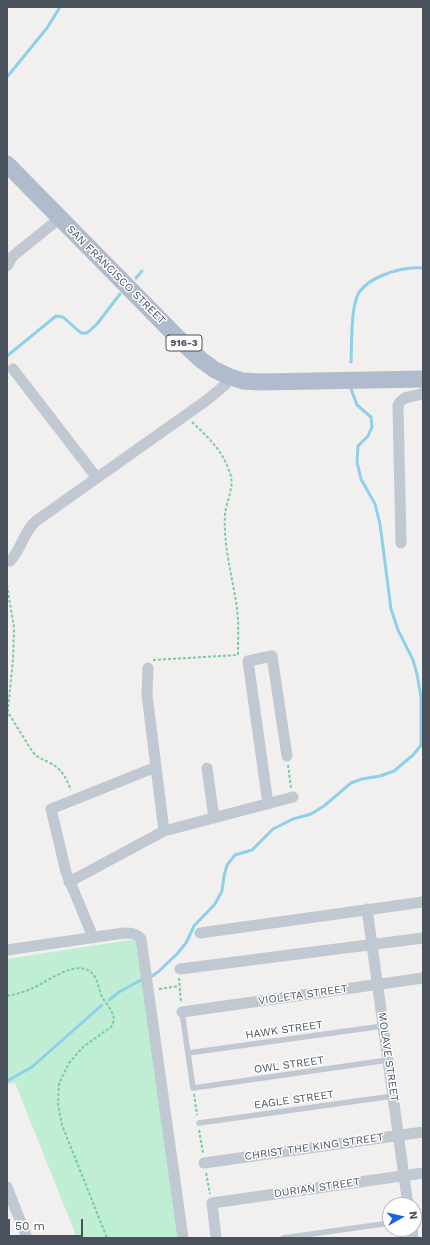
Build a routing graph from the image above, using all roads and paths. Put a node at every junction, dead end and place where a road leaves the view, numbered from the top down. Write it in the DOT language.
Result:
graph roads {
  1 [pos="7,164"];
  2 [pos="60,218"];
  3 [pos="7,266"];
  4 [pos="14,369"];
  5 [pos="230,378"];
  6 [pos="423,379"];
  7 [pos="423,393"];
  8 [pos="185,416"];
  9 [pos="97,478"];
  10 [pos="401,543"];
  11 [pos="10,561"];
  12 [pos="7,585"];
  13 [pos="148,668"];
  14 [pos="8,712"];
  15 [pos="7,719"];
  16 [pos="287,756"];
  17 [pos="156,767"];
  18 [pos="207,768"];
  19 [pos="293,797"];
  20 [pos="74,800"];
  21 [pos="268,804"];
  22 [pos="214,818"];
  23 [pos="164,831"];
  24 [pos="69,882"];
  25 [pos="423,902"];
  26 [pos="367,910"];
  27 [pos="200,933"];
  28 [pos="93,938"];
  29 [pos="423,938"];
  30 [pos="372,945"];
  31 [pos="7,950"];
  32 [pos="180,969"];
  33 [pos="423,978"];
  34 [pos="377,985"];
  35 [pos="179,986"];
  36 [pos="149,990"];
  37 [pos="7,996"];
  38 [pos="182,1012"];
  39 [pos="383,1026"];
  40 [pos="188,1053"];
  41 [pos="388,1060"];
  42 [pos="194,1088"];
  43 [pos="393,1096"];
  44 [pos="199,1123"];
  45 [pos="423,1132"];
  46 [pos="399,1136"];
  47 [pos="204,1162"];
  48 [pos="423,1173"];
  49 [pos="404,1176"];
  50 [pos="7,1187"];
  51 [pos="407,1197"];
  52 [pos="212,1203"];
  53 [pos="382,1224"];
  54 [pos="27,1238"];
  55 [pos="107,1238"];
  56 [pos="183,1238"];
  57 [pos="216,1238"];
  58 [pos="284,1238"];
  1 -- 2 [label="main road, SAN FRANCISCO STREET / 916-3"];
  2 -- 3 [label="street"];
  2 -- 5 [label="main road, SAN FRANCISCO STREET / 916-3"];
  4 -- 9 [label="street"];
  5 -- 6 [label="main road, SAN FRANCISCO STREET / 916-3"];
  5 -- 8 [label="street"];
  7 -- 10 [label="street"];
  8 -- 9 [label="street"];
  8 -- 13 [label="path"];
  9 -- 11 [label="street"];
  12 -- 14 [label="path"];
  13 -- 17 [label="street"];
  14 -- 15 [label="path"];
  14 -- 20 [label="path"];
  16 -- 19 [label="path"];
  16 -- 21 [label="street"];
  17 -- 20 [label="street"];
  17 -- 23 [label="street"];
  18 -- 22 [label="street"];
  19 -- 21 [label="street"];
  20 -- 24 [label="street"];
  21 -- 22 [label="street"];
  22 -- 23 [label="street"];
  23 -- 24 [label="street"];
  24 -- 28 [label="street"];
  25 -- 26 [label="street"];
  26 -- 27 [label="street"];
  26 -- 30 [label="street, MOLAVE STREET"];
  28 -- 31 [label="street"];
  28 -- 36 [label="street"];
  29 -- 30 [label="street"];
  30 -- 32 [label="street"];
  30 -- 34 [label="street, MOLAVE STREET"];
  32 -- 35 [label="path"];
  33 -- 34 [label="street, VIOLETA STREET"];
  34 -- 38 [label="street, VIOLETA STREET"];
  34 -- 39 [label="street, MOLAVE STREET"];
  35 -- 36 [label="path"];
  35 -- 38 [label="path"];
  36 -- 56 [label="street"];
  37 -- 55 [label="path"];
  38 -- 40 [label="lane"];
  39 -- 40 [label="lane, HAWK STREET"];
  39 -- 41 [label="street, MOLAVE STREET"];
  40 -- 42 [label="lane"];
  41 -- 42 [label="lane, OWL STREET"];
  41 -- 43 [label="street, MOLAVE STREET"];
  42 -- 44 [label="path"];
  43 -- 44 [label="lane, EAGLE STREET"];
  43 -- 46 [label="street, MOLAVE STREET"];
  44 -- 47 [label="path"];
  45 -- 46 [label="street, CHRIST THE KING STREET"];
  46 -- 47 [label="street, CHRIST THE KING STREET"];
  46 -- 49 [label="street, MOLAVE STREET"];
  47 -- 52 [label="path"];
  48 -- 49 [label="street, DURIAN STREET"];
  49 -- 51 [label="street, MOLAVE STREET"];
  49 -- 52 [label="street, DURIAN STREET"];
  50 -- 54 [label="street"];
  52 -- 57 [label="street"];
  53 -- 58 [label="lane"];
}
